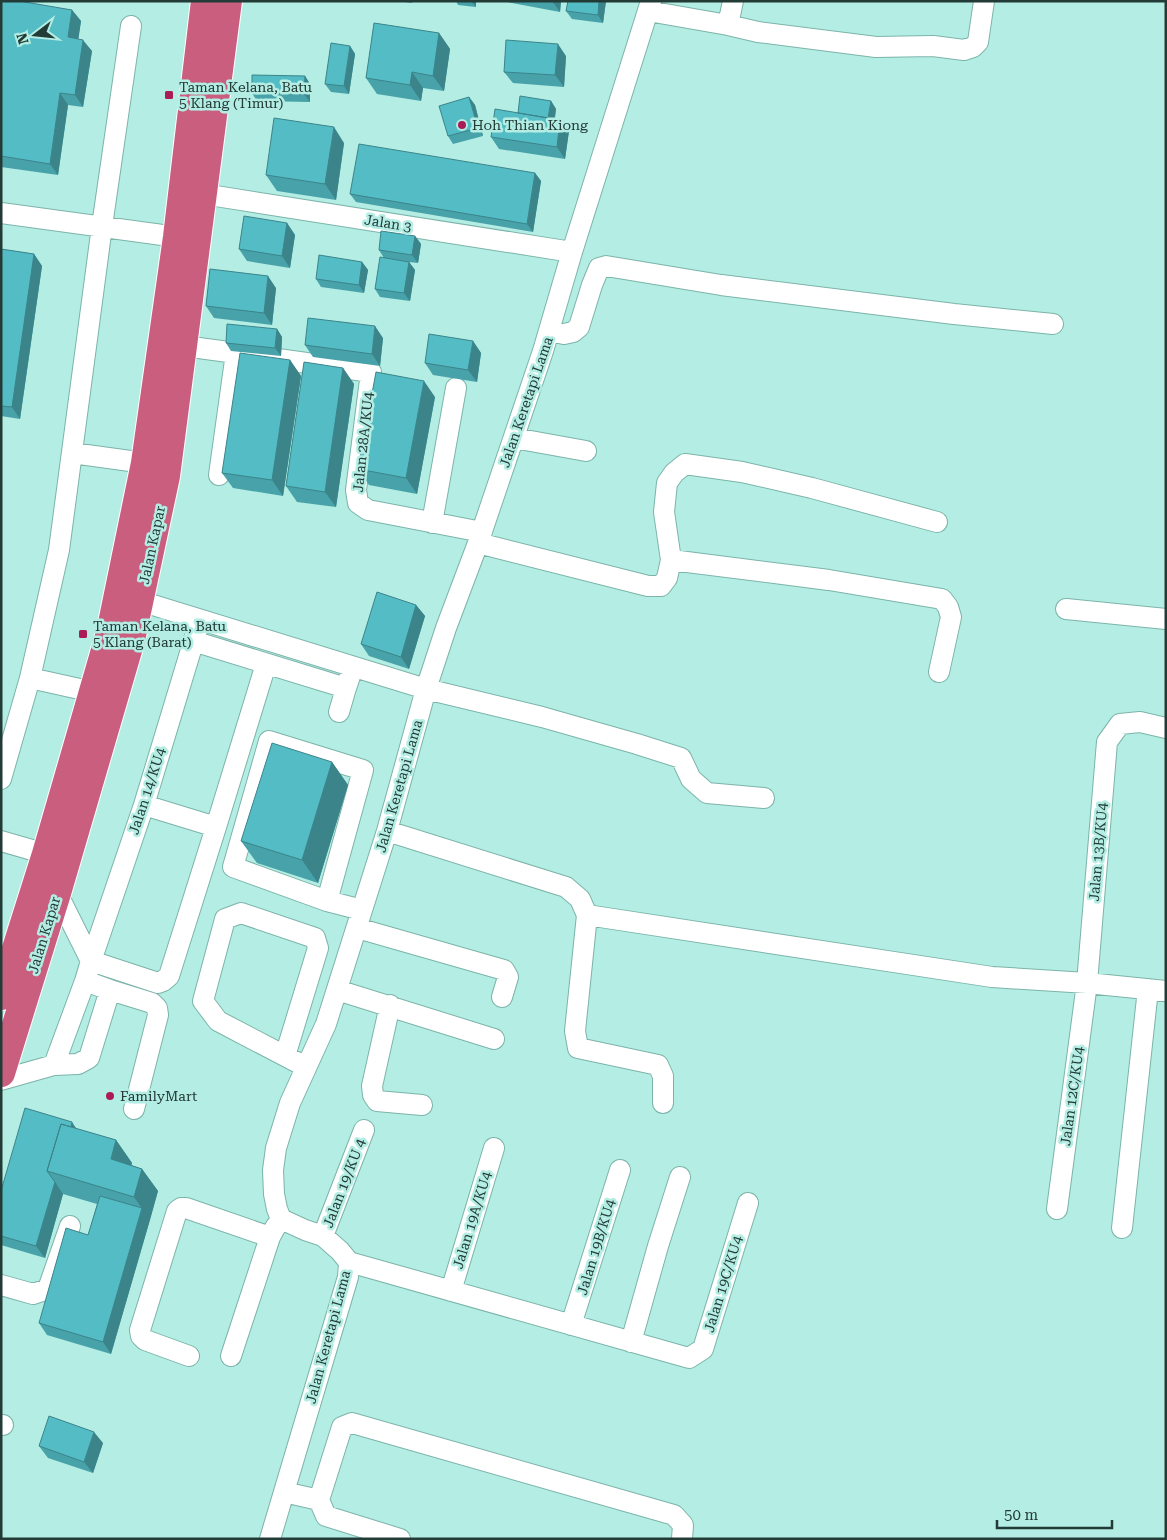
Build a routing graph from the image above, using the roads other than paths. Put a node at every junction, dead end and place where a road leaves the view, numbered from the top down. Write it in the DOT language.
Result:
graph roads {
  1 [pos="205,1"];
  2 [pos="228,1"];
  3 [pos="733,1"];
  4 [pos="984,1"];
  5 [pos="650,6"];
  6 [pos="728,25"];
  7 [pos="131,26"];
  8 [pos="203,194"];
  9 [pos="1,213"];
  10 [pos="102,226"];
  11 [pos="177,237"];
  12 [pos="571,257"];
  13 [pos="599,268"];
  14 [pos="1053,324"];
  15 [pos="550,331"];
  16 [pos="184,346"];
  17 [pos="236,353"];
  18 [pos="456,388"];
  19 [pos="514,438"];
  20 [pos="586,451"];
  21 [pos="72,453"];
  22 [pos="145,463"];
  23 [pos="219,475"];
  24 [pos="937,522"];
  25 [pos="432,523"];
  26 [pos="480,538"];
  27 [pos="671,560"];
  28 [pos="140,602"];
  29 [pos="1066,609"];
  30 [pos="1166,619"];
  31 [pos="200,620"];
  32 [pos="193,641"];
  33 [pos="266,664"];
  34 [pos="353,667"];
  35 [pos="939,672"];
  36 [pos="30,678"];
  37 [pos="346,688"];
  38 [pos="426,689"];
  39 [pos="93,692"];
  40 [pos="339,712"];
  41 [pos="1166,728"];
  42 [pos="1,779"];
  43 [pos="764,798"];
  44 [pos="144,805"];
  45 [pos="216,827"];
  46 [pos="387,831"];
  47 [pos="1,841"];
  48 [pos="46,854"];
  49 [pos="56,893"];
  50 [pos="327,900"];
  51 [pos="587,914"];
  52 [pos="360,919"];
  53 [pos="91,961"];
  54 [pos="85,981"];
  55 [pos="1087,983"];
  56 [pos="110,990"];
  57 [pos="337,990"];
  58 [pos="1157,990"];
  59 [pos="1,996"];
  60 [pos="502,997"];
  61 [pos="390,1005"];
  62 [pos="494,1039"];
  63 [pos="285,1056"];
  64 [pos="54,1065"];
  65 [pos="306,1067"];
  66 [pos="1,1073"];
  67 [pos="1,1080"];
  68 [pos="663,1103"];
  69 [pos="422,1105"];
  70 [pos="134,1109"];
  71 [pos="364,1130"];
  72 [pos="494,1148"];
  73 [pos="620,1170"];
  74 [pos="680,1177"];
  75 [pos="748,1203"];
  76 [pos="1057,1209"];
  77 [pos="281,1219"];
  78 [pos="70,1226"];
  79 [pos="1122,1228"];
  80 [pos="323,1236"];
  81 [pos="270,1237"];
  82 [pos="349,1262"];
  83 [pos="1,1285"];
  84 [pos="451,1291"];
  85 [pos="571,1325"];
  86 [pos="631,1342"];
  87 [pos="189,1356"];
  88 [pos="232,1356"];
  89 [pos="284,1492"];
  90 [pos="319,1500"];
  91 [pos="270,1539"];
  92 [pos="400,1539"];
  93 [pos="682,1539"];
  1 -- 11 [label="highway, Jalan Kapar"];
  2 -- 8 [label="highway, Jalan Kapar"];
  3 -- 6 [label="street"];
  4 -- 6 [label="street"];
  5 -- 6 [label="street"];
  5 -- 12 [label="street, Jalan Keretapi Lama"];
  7 -- 10 [label="street"];
  8 -- 12 [label="street, Jalan 3"];
  8 -- 16 [label="highway, Jalan Kapar"];
  9 -- 10 [label="street"];
  10 -- 11 [label="street"];
  10 -- 21 [label="street"];
  11 -- 22 [label="highway, Jalan Kapar"];
  12 -- 13 [label="street, Jalan 3"];
  12 -- 15 [label="street, Jalan Keretapi Lama"];
  13 -- 14 [label="street, Jalan 3"];
  13 -- 15 [label="street"];
  15 -- 19 [label="street, Jalan Keretapi Lama"];
  16 -- 17 [label="street"];
  16 -- 28 [label="highway, Jalan Kapar"];
  17 -- 23 [label="street"];
  17 -- 25 [label="street, Jalan 28A/KU4"];
  18 -- 25 [label="street"];
  19 -- 20 [label="street"];
  19 -- 26 [label="street, Jalan Keretapi Lama"];
  21 -- 22 [label="street"];
  21 -- 36 [label="street"];
  22 -- 39 [label="highway, Jalan Kapar"];
  24 -- 27 [label="street"];
  25 -- 26 [label="street, Jalan 28A/KU4"];
  26 -- 27 [label="street, Jalan 28A/KU4"];
  26 -- 38 [label="street, Jalan Keretapi Lama"];
  27 -- 35 [label="street"];
  28 -- 31 [label="street"];
  28 -- 49 [label="highway, Jalan Kapar"];
  29 -- 30 [label="street"];
  31 -- 32 [label="street, Jalan 14/KU4"];
  31 -- 34 [label="street"];
  32 -- 33 [label="street"];
  32 -- 44 [label="street, Jalan 14/KU4"];
  33 -- 37 [label="street"];
  33 -- 45 [label="street"];
  34 -- 37 [label="street"];
  34 -- 38 [label="street"];
  36 -- 39 [label="street"];
  36 -- 42 [label="street"];
  37 -- 40 [label="street"];
  38 -- 43 [label="street"];
  38 -- 46 [label="street, Jalan Keretapi Lama"];
  39 -- 48 [label="highway, Jalan Kapar"];
  41 -- 55 [label="street, Jalan 13B/KU4"];
  44 -- 45 [label="street"];
  44 -- 53 [label="street, Jalan 14/KU4"];
  45 -- 53 [label="street"];
  46 -- 51 [label="street"];
  46 -- 52 [label="street, Jalan Keretapi Lama"];
  47 -- 48 [label="street"];
  48 -- 59 [label="highway, Jalan Kapar"];
  49 -- 53 [label="street"];
  49 -- 66 [label="highway, Jalan Kapar"];
  50 -- 50 [label="street"];
  50 -- 52 [label="street"];
  51 -- 55 [label="street"];
  51 -- 68 [label="street"];
  52 -- 57 [label="street, Jalan Keretapi Lama"];
  52 -- 60 [label="street"];
  53 -- 54 [label="street, Jalan 14/KU4"];
  54 -- 56 [label="street"];
  54 -- 64 [label="street, Jalan 14/KU4"];
  55 -- 58 [label="street"];
  55 -- 76 [label="street, Jalan 12C/KU4"];
  56 -- 64 [label="street"];
  56 -- 70 [label="street"];
  57 -- 61 [label="street"];
  57 -- 65 [label="street, Jalan Keretapi Lama"];
  58 -- 79 [label="street"];
  61 -- 62 [label="street"];
  61 -- 69 [label="street"];
  63 -- 63 [label="street"];
  63 -- 65 [label="street"];
  64 -- 67 [label="street"];
  65 -- 77 [label="street, Jalan Keretapi Lama"];
  71 -- 80 [label="street, Jalan 19/KU 4"];
  72 -- 84 [label="street, Jalan 19A/KU4"];
  73 -- 85 [label="street, Jalan 19B/KU4"];
  74 -- 86 [label="street"];
  75 -- 86 [label="street, Jalan 19C/KU4"];
  77 -- 80 [label="street, Jalan Keretapi Lama"];
  77 -- 81 [label="street"];
  78 -- 83 [label="street"];
  80 -- 82 [label="street, Jalan Keretapi Lama"];
  81 -- 87 [label="street"];
  81 -- 88 [label="street"];
  82 -- 84 [label="street"];
  82 -- 89 [label="street, Jalan Keretapi Lama"];
  84 -- 85 [label="street"];
  85 -- 86 [label="street"];
  89 -- 90 [label="street"];
  89 -- 91 [label="street, Jalan Keretapi Lama"];
  90 -- 92 [label="street"];
  90 -- 93 [label="street"];
}
